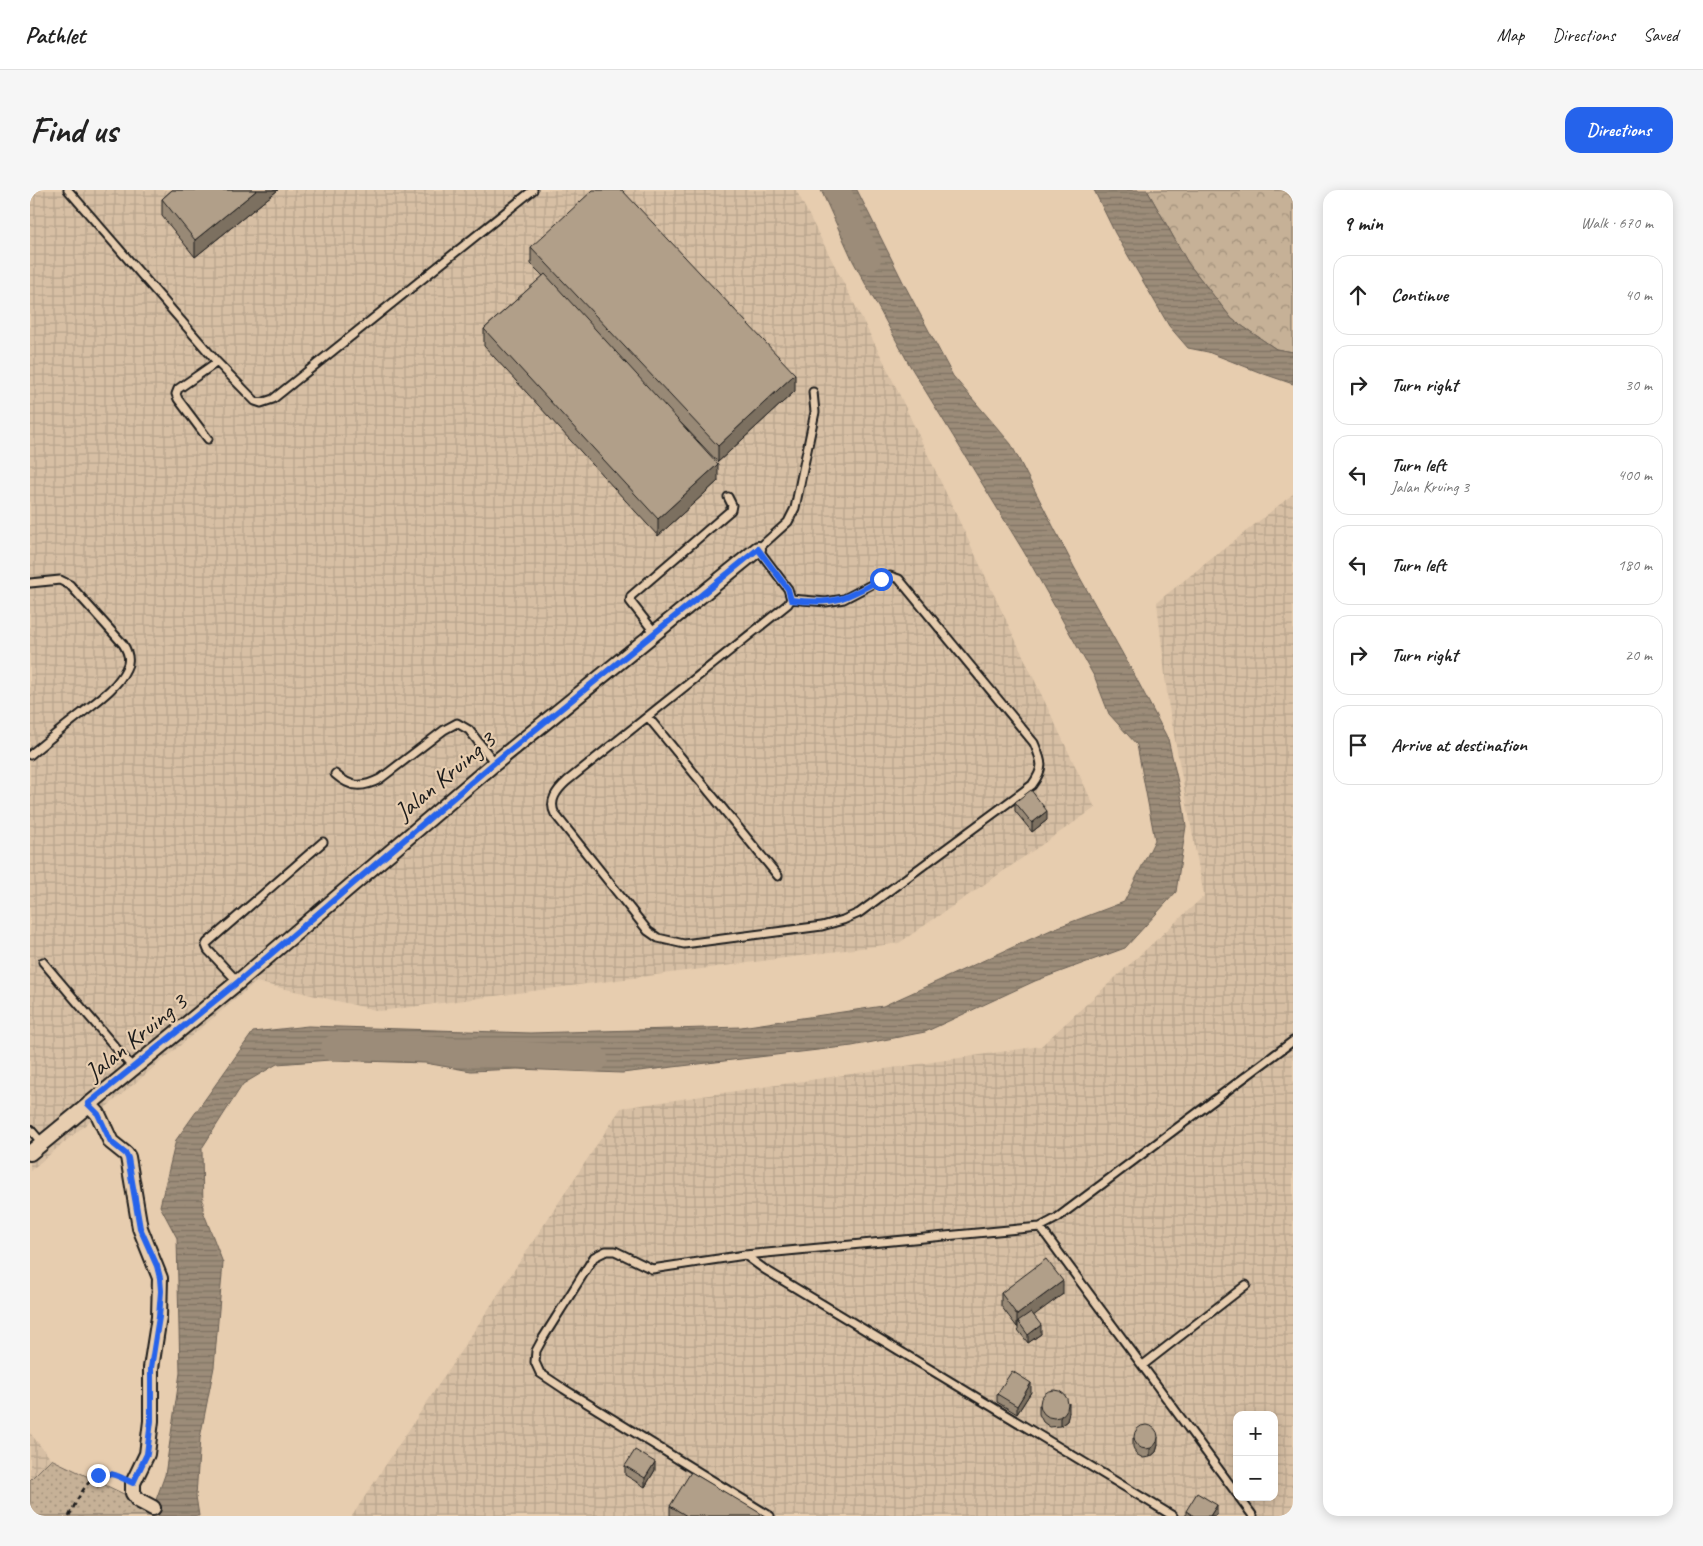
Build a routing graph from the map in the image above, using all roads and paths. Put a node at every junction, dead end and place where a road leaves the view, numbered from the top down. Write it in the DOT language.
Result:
graph roads {
  1 [pos="68,190"];
  2 [pos="533,190"];
  3 [pos="217,362"];
  4 [pos="813,392"];
  5 [pos="208,439"];
  6 [pos="728,497"];
  7 [pos="758,549"];
  8 [pos="30,583"];
  9 [pos="791,600"];
  10 [pos="655,633"];
  11 [pos="648,717"];
  12 [pos="30,755"];
  13 [pos="494,763"];
  14 [pos="335,774"];
  15 [pos="323,842"];
  16 [pos="778,876"];
  17 [pos="43,962"];
  18 [pos="238,982"];
  19 [pos="1293,1041"];
  20 [pos="133,1068"];
  21 [pos="88,1104"];
  22 [pos="30,1129"];
  23 [pos="42,1143"];
  24 [pos="30,1152"];
  25 [pos="1040,1227"];
  26 [pos="745,1256"];
  27 [pos="1246,1285"];
  28 [pos="1143,1365"];
  29 [pos="133,1483"];
  30 [pos="1233,1489"];
  31 [pos="1242,1501"];
  32 [pos="153,1508"];
  33 [pos="69,1516"];
  34 [pos="770,1516"];
  35 [pos="1173,1516"];
  36 [pos="1253,1516"];
  1 -- 3 [label="lane"];
  2 -- 3 [label="lane"];
  3 -- 5 [label="lane"];
  4 -- 7 [label="lane, Jalan Kruing 3"];
  6 -- 10 [label="lane"];
  7 -- 9 [label="lane"];
  7 -- 10 [label="street, Jalan Kruing 3"];
  8 -- 12 [label="lane"];
  9 -- 11 [label="lane"];
  9 -- 11 [label="lane"];
  10 -- 13 [label="street, Jalan Kruing 3"];
  11 -- 16 [label="lane"];
  13 -- 14 [label="lane"];
  13 -- 18 [label="street, Jalan Kruing 3"];
  15 -- 18 [label="lane"];
  17 -- 20 [label="lane"];
  18 -- 20 [label="street, Jalan Kruing 3"];
  19 -- 25 [label="lane"];
  20 -- 21 [label="street, Jalan Kruing 3"];
  21 -- 23 [label="street, Jalan Kruing 3"];
  21 -- 29 [label="street"];
  22 -- 23 [label="lane"];
  23 -- 24 [label="street, Jalan Kruing 3"];
  25 -- 26 [label="lane"];
  25 -- 28 [label="lane"];
  26 -- 34 [label="lane"];
  26 -- 35 [label="lane"];
  27 -- 28 [label="lane"];
  28 -- 30 [label="lane"];
  29 -- 32 [label="street"];
  29 -- 33 [label="path"];
  31 -- 36 [label="lane"];
}
